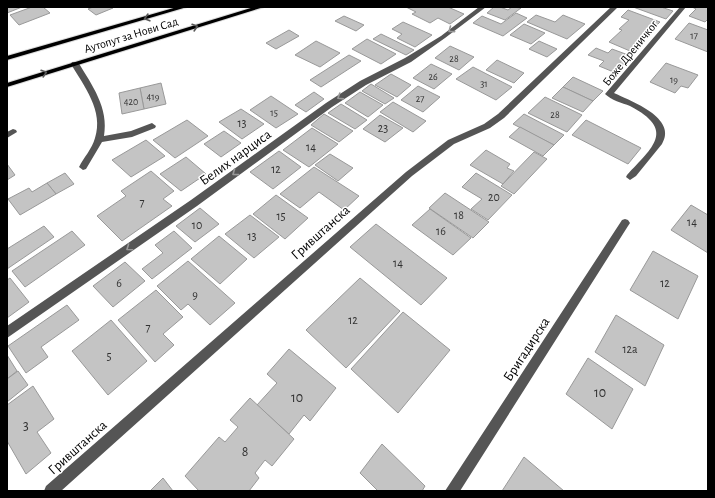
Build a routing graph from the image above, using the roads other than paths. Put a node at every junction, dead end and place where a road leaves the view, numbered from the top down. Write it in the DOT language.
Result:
graph roads {
  1 [pos="184,7"];
  2 [pos="261,7"];
  3 [pos="483,7"];
  4 [pos="615,7"];
  5 [pos="684,7"];
  6 [pos="7,58"];
  7 [pos="75,64"];
  8 [pos="7,85"];
  9 [pos="152,126"];
  10 [pos="101,139"];
  11 [pos="83,167"];
  12 [pos="630,177"];
  13 [pos="625,223"];
  14 [pos="7,333"];
  15 [pos="51,491"];
  16 [pos="452,491"];
  1 -- 6 [label="main road, Аутопут за Нови Сад, one-way"];
  7 -- 2 [label="main road, Аутопут за Нови Сад, one-way"];
  3 -- 14 [label="street, Белих нарциса, one-way"];
  4 -- 15 [label="street, Гривштанска"];
  5 -- 12 [label="street, Боже Дреничког"];
  8 -- 7 [label="main road, Аутопут за Нови Сад, one-way"];
  7 -- 10 [label="street"];
  9 -- 10 [label="street"];
  10 -- 11 [label="street"];
  13 -- 16 [label="street, Бригадирска"];
}
